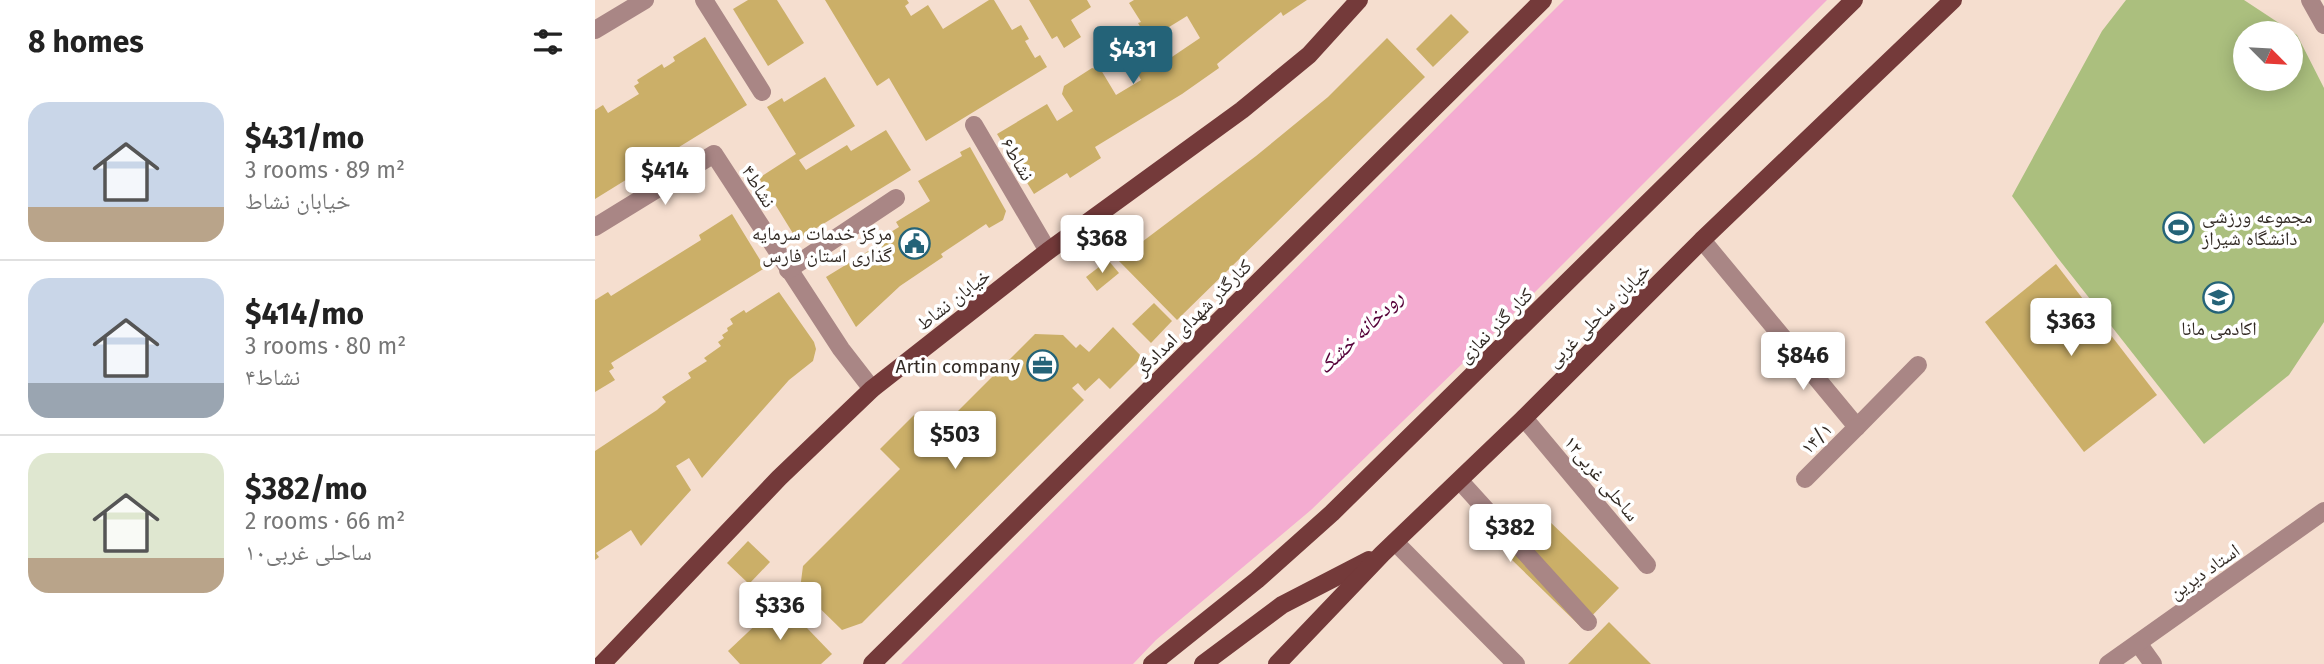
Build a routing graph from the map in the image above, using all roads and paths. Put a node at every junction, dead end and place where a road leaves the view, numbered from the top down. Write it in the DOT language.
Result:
graph roads {
  1 [pos="645,0"];
  2 [pos="704,0"];
  3 [pos="1359,0"];
  4 [pos="1543,0"];
  5 [pos="1854,0"];
  6 [pos="1953,0"];
  7 [pos="2310,0"];
  8 [pos="2324,25"];
  9 [pos="595,30"];
  10 [pos="762,92"];
  11 [pos="974,125"];
  12 [pos="896,198"];
  13 [pos="595,227"];
  14 [pos="1702,240"];
  15 [pos="1048,251"];
  16 [pos="788,270"];
  17 [pos="1918,365"];
  18 [pos="872,389"];
  19 [pos="1524,418"];
  20 [pos="1857,427"];
  21 [pos="1805,479"];
  22 [pos="1460,481"];
  23 [pos="2324,511"];
  24 [pos="1388,548"];
  25 [pos="1647,565"];
  26 [pos="1588,622"];
  27 [pos="2138,643"];
  28 [pos="602,664"];
  29 [pos="872,664"];
  30 [pos="1152,664"];
  31 [pos="1203,664"];
  32 [pos="1277,664"];
  33 [pos="1516,664"];
  34 [pos="2108,664"];
  35 [pos="2154,664"];
  1 -- 9 [label="street"];
  2 -- 10 [label="street"];
  3 -- 15 [label="main road, خیابان نشاط"];
  4 -- 29 [label="main road, کنارگذر شهدای امدادگر"];
  5 -- 30 [label="main road, کنار گذر نمازی"];
  6 -- 14 [label="main road, خیابان ساحلی غربی"];
  7 -- 8 [label="street"];
  11 -- 15 [label="street, نشاط۶"];
  12 -- 16 [label="street"];
  13 -- 16 [label="street, نشاط۴"];
  14 -- 19 [label="main road, خیابان ساحلی غربی"];
  14 -- 20 [label="street"];
  15 -- 18 [label="main road, خیابان نشاط"];
  16 -- 18 [label="street, نشاط۴"];
  17 -- 20 [label="street, ۱۴/۱"];
  18 -- 28 [label="main road, خیابان نشاط"];
  19 -- 22 [label="main road, خیابان ساحلی غربی"];
  19 -- 25 [label="street, ساحلی غربی۱۲"];
  20 -- 21 [label="street, ۱۴/۱"];
  22 -- 24 [label="main road, خیابان ساحلی غربی"];
  22 -- 26 [label="street"];
  23 -- 27 [label="street, استاد دیرین"];
  24 -- 31 [label="main road"];
  24 -- 32 [label="main road, خیابان ساحلی غربی"];
  24 -- 33 [label="street"];
  27 -- 34 [label="street, استاد دیرین"];
  27 -- 35 [label="street"];
}
